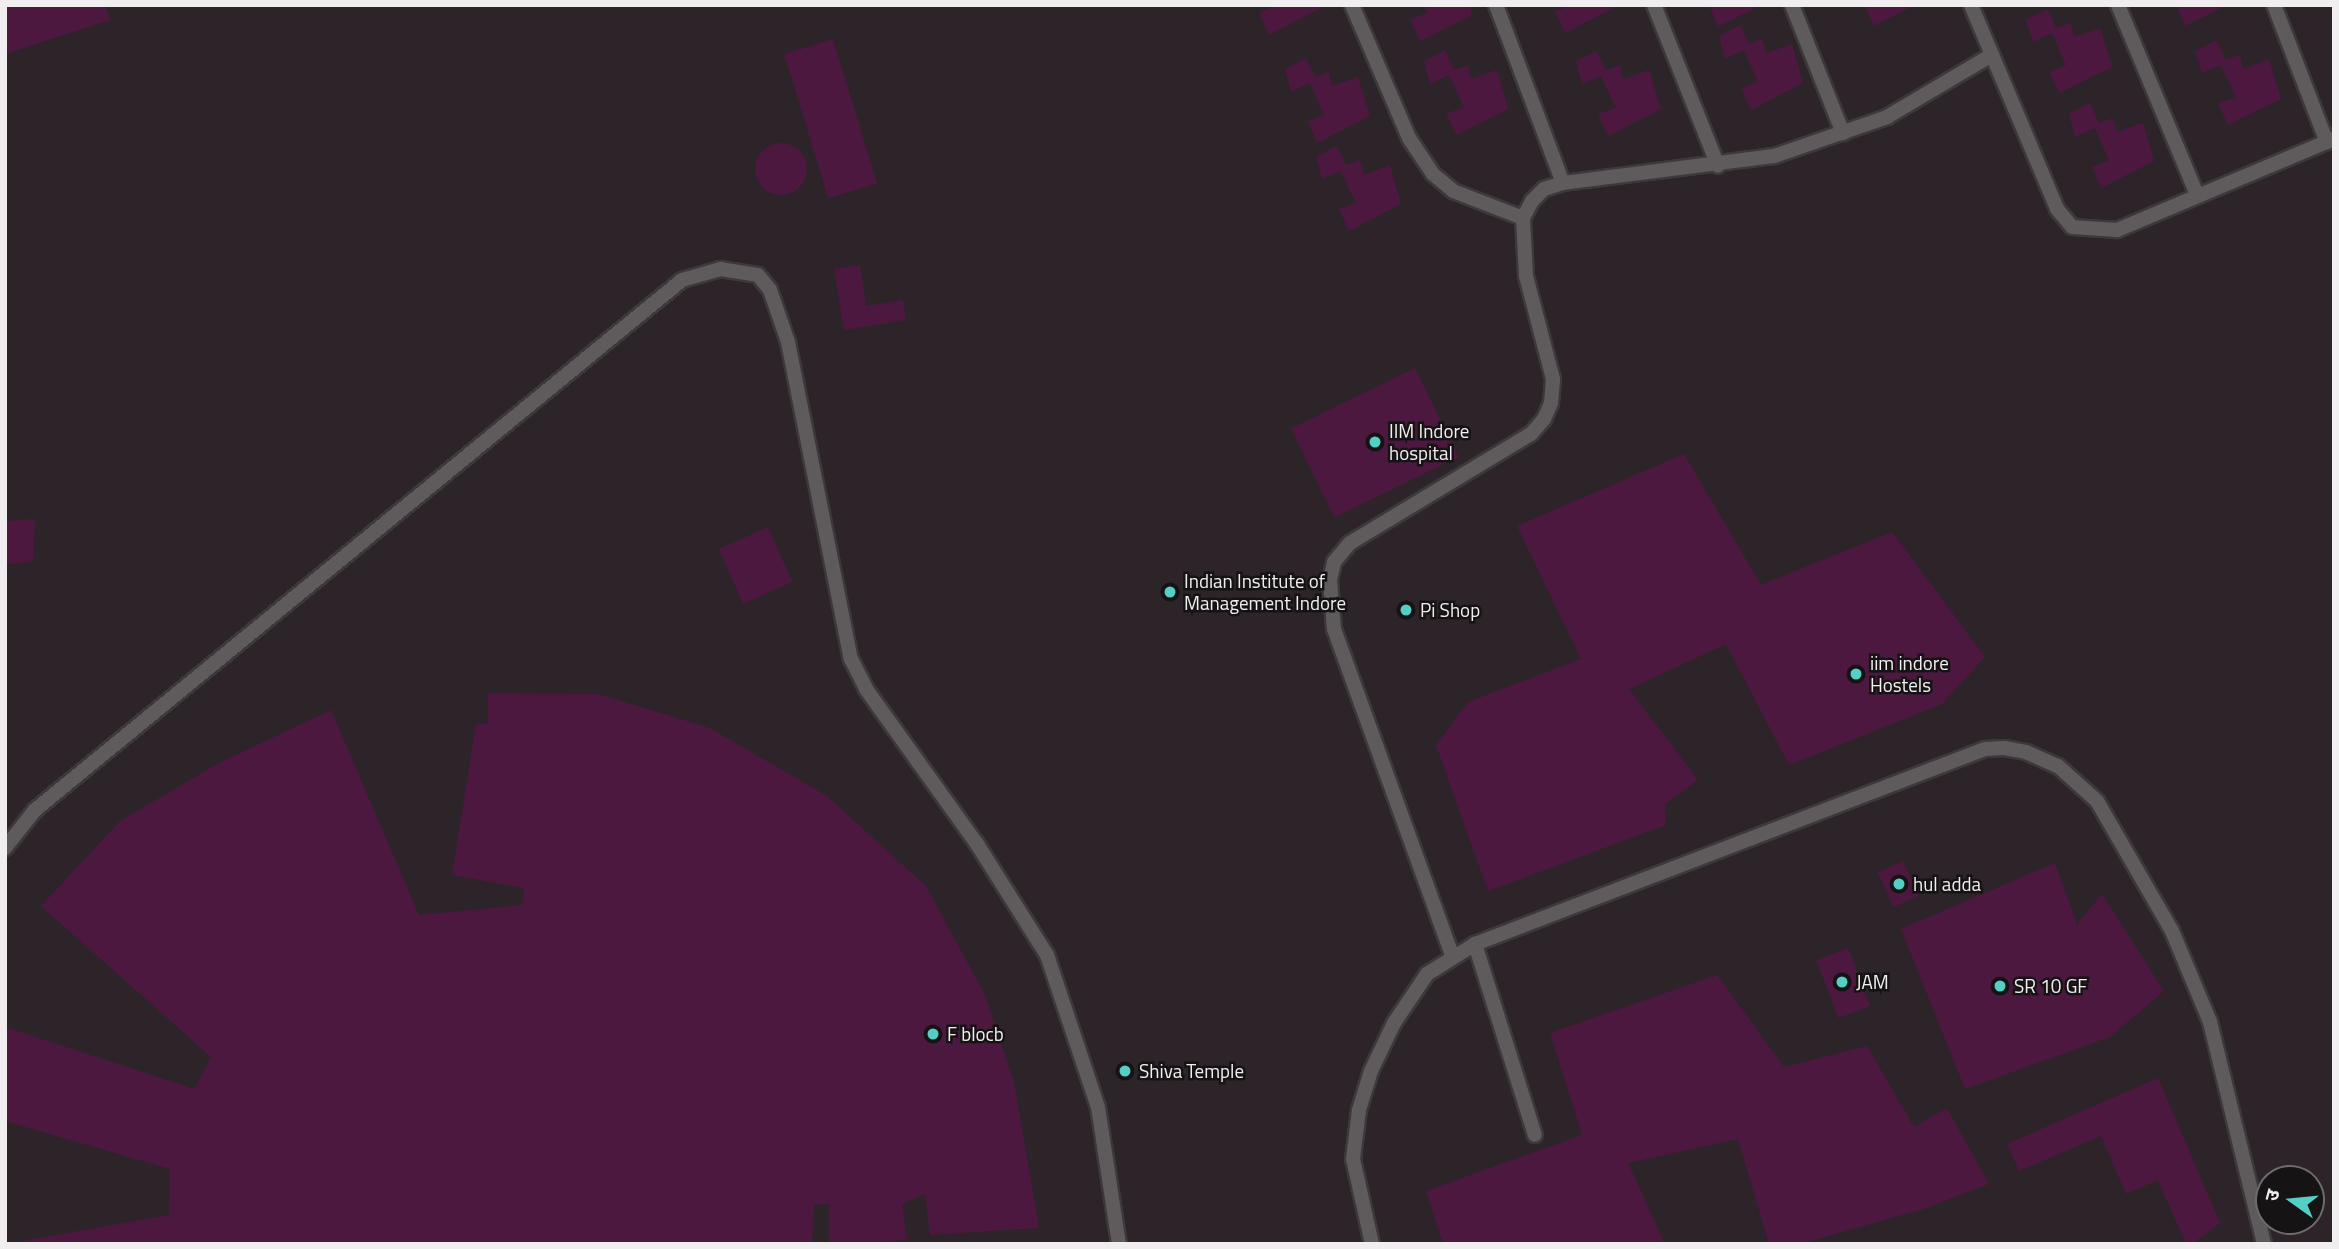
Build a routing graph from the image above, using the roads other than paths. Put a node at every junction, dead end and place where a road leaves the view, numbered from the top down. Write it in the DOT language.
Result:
graph roads {
  1 [pos="1352,5"];
  2 [pos="1496,5"];
  3 [pos="1654,5"];
  4 [pos="1792,5"];
  5 [pos="1971,5"];
  6 [pos="2118,5"];
  7 [pos="2274,5"];
  8 [pos="1992,55"];
  9 [pos="1843,133"];
  10 [pos="2331,140"];
  11 [pos="1718,166"];
  12 [pos="1563,183"];
  13 [pos="2197,195"];
  14 [pos="1523,218"];
  15 [pos="5,848"];
  16 [pos="1475,944"];
  17 [pos="1452,955"];
  18 [pos="1535,1135"];
  19 [pos="1119,1244"];
  20 [pos="1372,1244"];
  21 [pos="2264,1244"];
  1 -- 14 [label="lane"];
  2 -- 12 [label="lane"];
  3 -- 11 [label="lane"];
  4 -- 9 [label="lane"];
  5 -- 8 [label="lane"];
  6 -- 13 [label="lane"];
  7 -- 10 [label="lane"];
  8 -- 9 [label="lane"];
  8 -- 13 [label="lane"];
  9 -- 11 [label="lane"];
  10 -- 13 [label="lane"];
  11 -- 12 [label="lane"];
  12 -- 14 [label="lane"];
  14 -- 17 [label="lane"];
  15 -- 19 [label="lane"];
  16 -- 17 [label="lane"];
  16 -- 18 [label="lane"];
  16 -- 21 [label="lane"];
  17 -- 20 [label="lane"];
}
